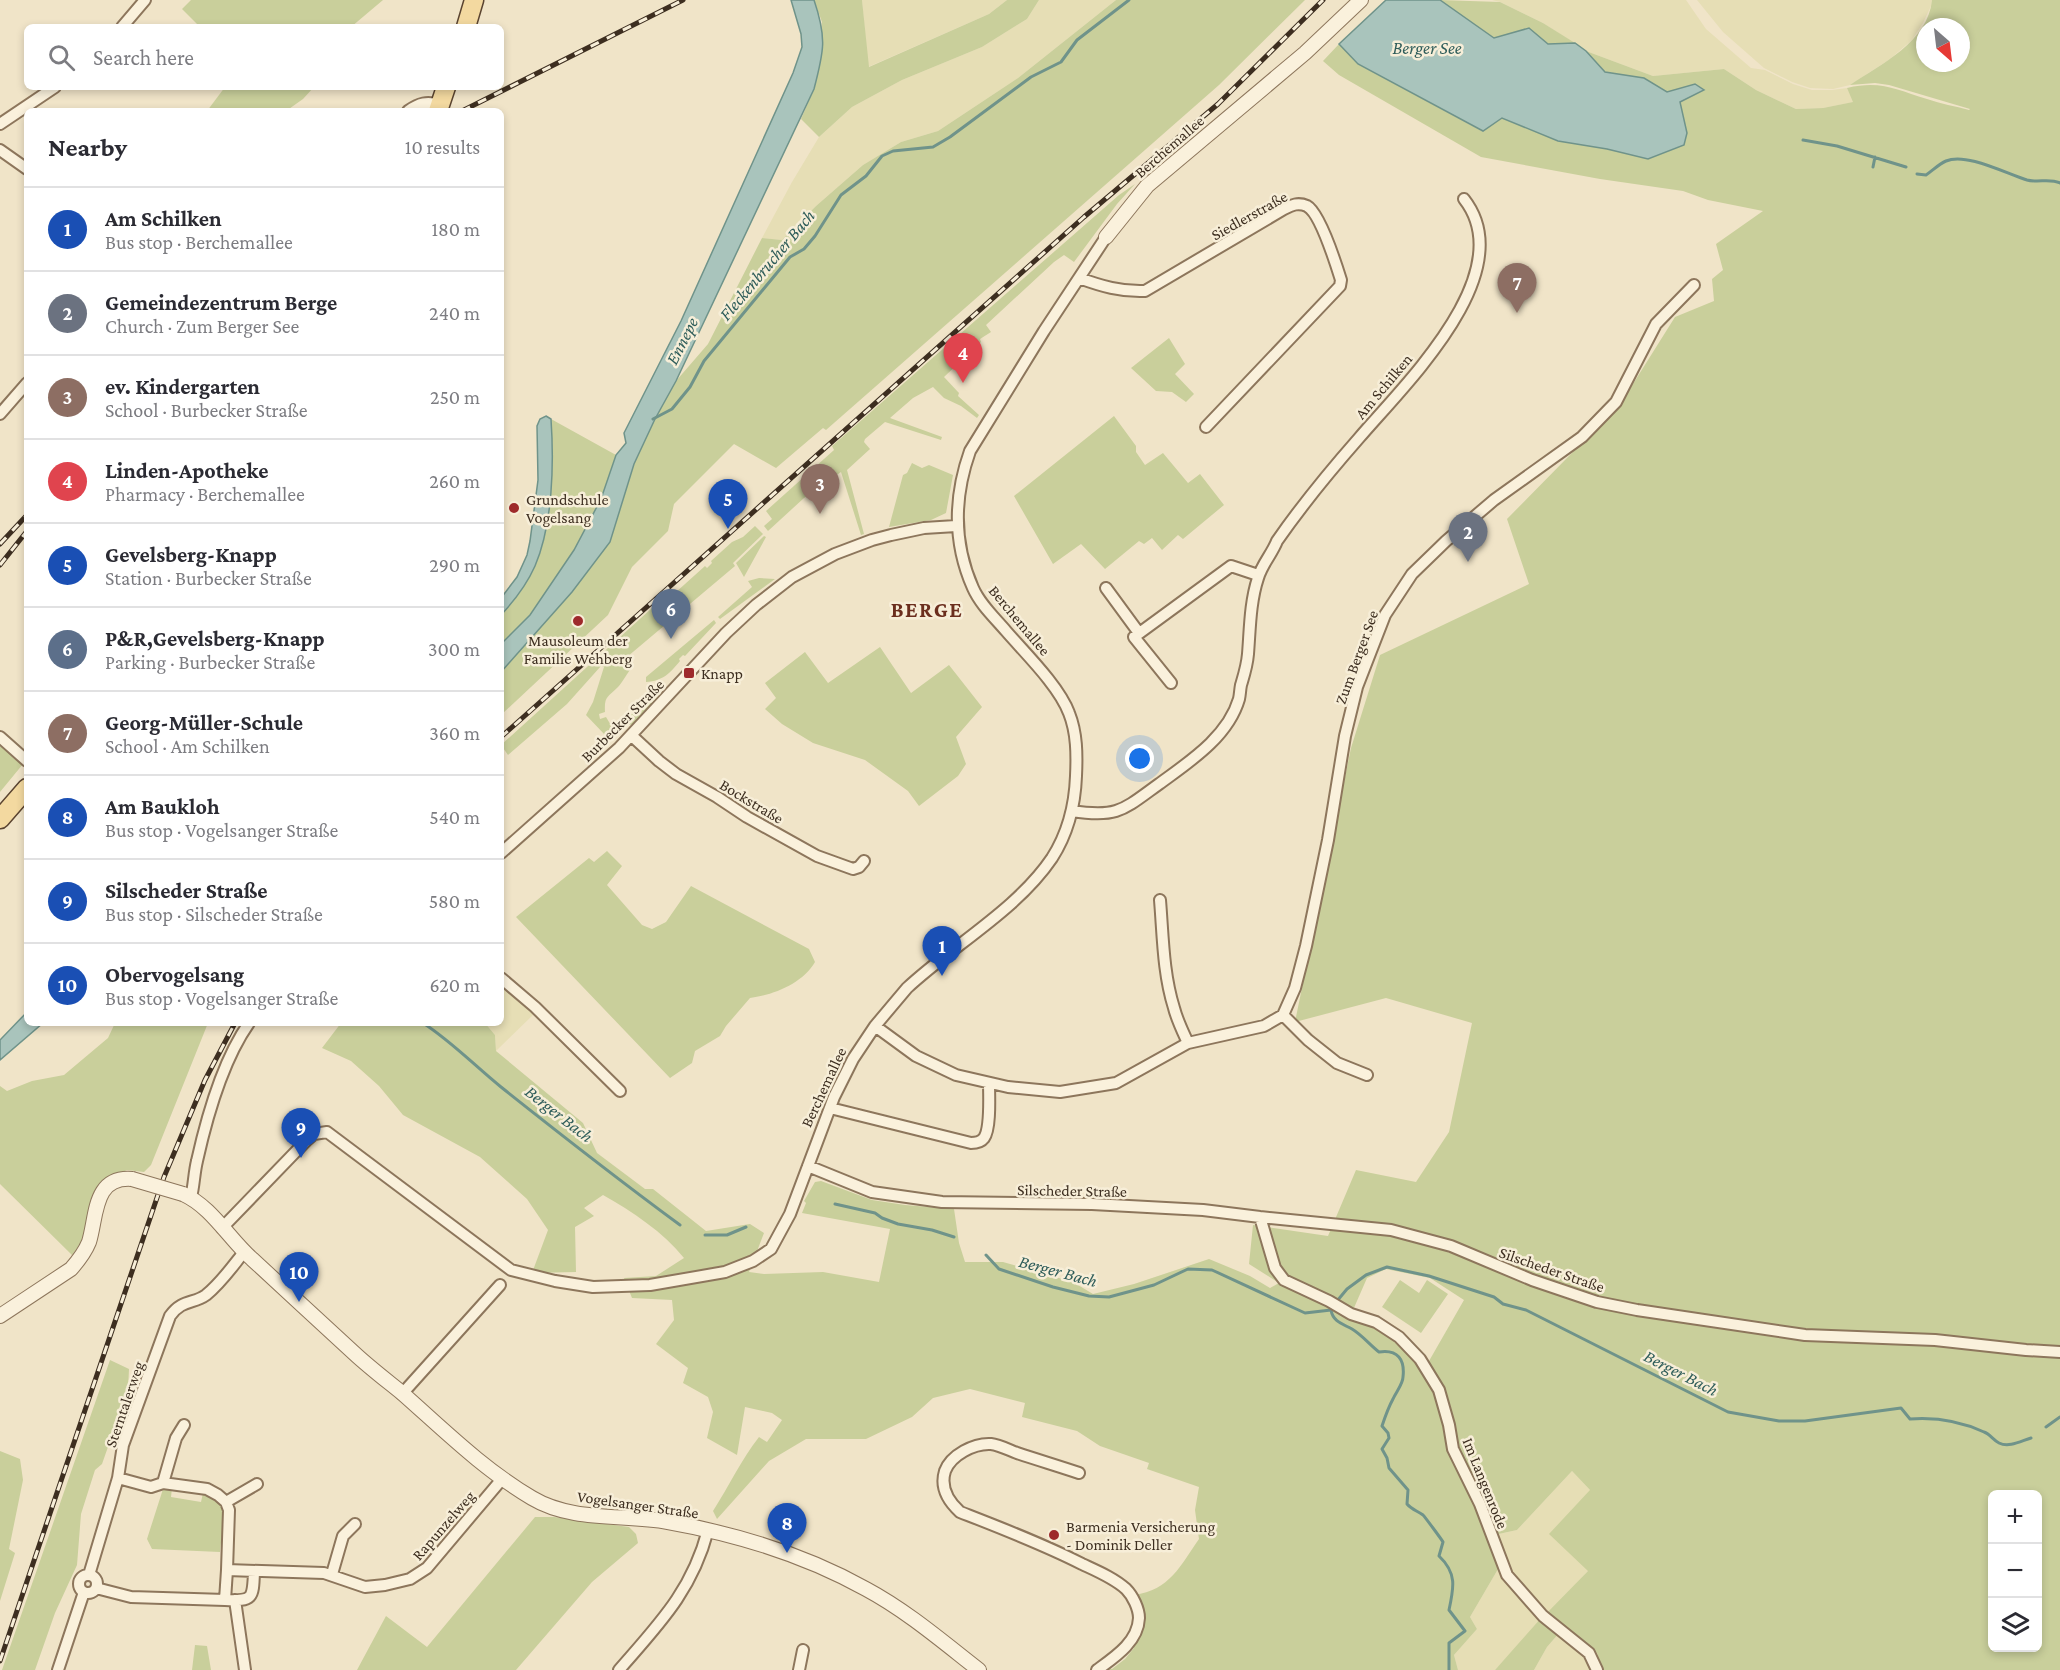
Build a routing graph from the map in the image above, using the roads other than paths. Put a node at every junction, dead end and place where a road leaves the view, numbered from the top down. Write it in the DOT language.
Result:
graph roads {
  1 [pos="145,0"];
  2 [pos="474,0"];
  3 [pos="1361,0"];
  4 [pos="125,24"];
  5 [pos="467,24"];
  6 [pos="51,90"];
  7 [pos="445,90"];
  8 [pos="412,108"];
  9 [pos="439,108"];
  10 [pos="0,124"];
  11 [pos="0,150"];
  12 [pos="24,167"];
  13 [pos="1464,199"];
  14 [pos="1106,237"];
  15 [pos="1079,278"];
  16 [pos="1694,285"];
  17 [pos="24,386"];
  18 [pos="0,414"];
  19 [pos="1206,427"];
  20 [pos="956,526"];
  21 [pos="1258,575"];
  22 [pos="1106,588"];
  23 [pos="1139,633"];
  24 [pos="1171,683"];
  25 [pos="632,736"];
  26 [pos="0,737"];
  27 [pos="24,758"];
  28 [pos="24,791"];
  29 [pos="1072,811"];
  30 [pos="0,819"];
  31 [pos="504,850"];
  32 [pos="864,861"];
  33 [pos="1160,900"];
  34 [pos="504,981"];
  35 [pos="1283,1015"];
  36 [pos="247,1026"];
  37 [pos="874,1026"];
  38 [pos="1188,1043"];
  39 [pos="1367,1076"];
  40 [pos="989,1083"];
  41 [pos="620,1091"];
  42 [pos="830,1108"];
  43 [pos="807,1166"];
  44 [pos="187,1196"];
  45 [pos="1260,1217"];
  46 [pos="222,1228"];
  47 [pos="244,1252"];
  48 [pos="500,1285"];
  49 [pos="0,1316"];
  50 [pos="2060,1352"];
  51 [pos="402,1394"];
  52 [pos="184,1425"];
  53 [pos="1079,1473"];
  54 [pos="118,1478"];
  55 [pos="502,1479"];
  56 [pos="163,1483"];
  57 [pos="257,1484"];
  58 [pos="226,1502"];
  59 [pos="355,1524"];
  60 [pos="708,1530"];
  61 [pos="227,1570"];
  62 [pos="254,1572"];
  63 [pos="89,1575"];
  64 [pos="332,1575"];
  65 [pos="96,1588"];
  66 [pos="84,1592"];
  67 [pos="230,1600"];
  68 [pos="802,1650"];
  69 [pos="58,1670"];
  70 [pos="245,1670"];
  71 [pos="618,1670"];
  72 [pos="799,1670"];
  73 [pos="979,1670"];
  74 [pos="1097,1670"];
  75 [pos="1597,1670"];
  1 -- 4 [label="street"];
  2 -- 5 [label="main road"];
  3 -- 14 [label="street, Berchemallee"];
  6 -- 10 [label="street"];
  7 -- 9 [label="main road"];
  8 -- 9 [label="street"];
  11 -- 12 [label="street"];
  13 -- 21 [label="street, Am Schilken"];
  14 -- 15 [label="street, Berchemallee"];
  15 -- 19 [label="street, Siedlerstraße"];
  15 -- 20 [label="street, Berchemallee"];
  16 -- 35 [label="street, Zum Berger See"];
  17 -- 18 [label="street"];
  20 -- 25 [label="street, Burbecker Straße"];
  20 -- 29 [label="street, Berchemallee"];
  21 -- 23 [label="street"];
  21 -- 29 [label="street, Am Schilken"];
  22 -- 23 [label="street"];
  23 -- 24 [label="street"];
  25 -- 31 [label="street, Burbecker Straße"];
  25 -- 32 [label="street, Bockstraße"];
  26 -- 27 [label="street"];
  28 -- 30 [label="main road"];
  29 -- 37 [label="street, Berchemallee"];
  33 -- 38 [label="street"];
  34 -- 41 [label="street"];
  35 -- 38 [label="street"];
  35 -- 39 [label="street"];
  36 -- 44 [label="street"];
  37 -- 40 [label="street"];
  37 -- 42 [label="street, Berchemallee"];
  38 -- 40 [label="street"];
  40 -- 42 [label="street"];
  42 -- 43 [label="street, Berchemallee"];
  43 -- 45 [label="street, Silscheder Straße"];
  43 -- 46 [label="street"];
  44 -- 46 [label="street, Vogelsanger Straße"];
  44 -- 49 [label="street, Vogelsanger Straße, bridge"];
  45 -- 50 [label="street, Silscheder Straße"];
  45 -- 75 [label="street, Im Langenrode"];
  46 -- 47 [label="street, Vogelsanger Straße"];
  47 -- 51 [label="street, Vogelsanger Straße"];
  47 -- 54 [label="street, Sterntalerweg"];
  48 -- 51 [label="street"];
  51 -- 55 [label="street, Vogelsanger Straße"];
  52 -- 56 [label="street"];
  53 -- 74 [label="street"];
  54 -- 56 [label="street"];
  54 -- 63 [label="street, Sterntalerweg"];
  55 -- 60 [label="street, Vogelsanger Straße"];
  55 -- 64 [label="street, Rapunzelweg"];
  56 -- 58 [label="street"];
  57 -- 58 [label="street"];
  58 -- 61 [label="street"];
  59 -- 64 [label="street"];
  60 -- 71 [label="street"];
  60 -- 73 [label="street, Vogelsanger Straße"];
  61 -- 62 [label="street, Rapunzelweg"];
  61 -- 67 [label="street"];
  62 -- 64 [label="street, Rapunzelweg"];
  62 -- 67 [label="street"];
  63 -- 65 [label="street"];
  63 -- 66 [label="street, Sterntalerweg"];
  65 -- 66 [label="street"];
  65 -- 67 [label="street"];
  66 -- 69 [label="street, Sterntalerweg"];
  67 -- 70 [label="street"];
  68 -- 72 [label="street"];
}
